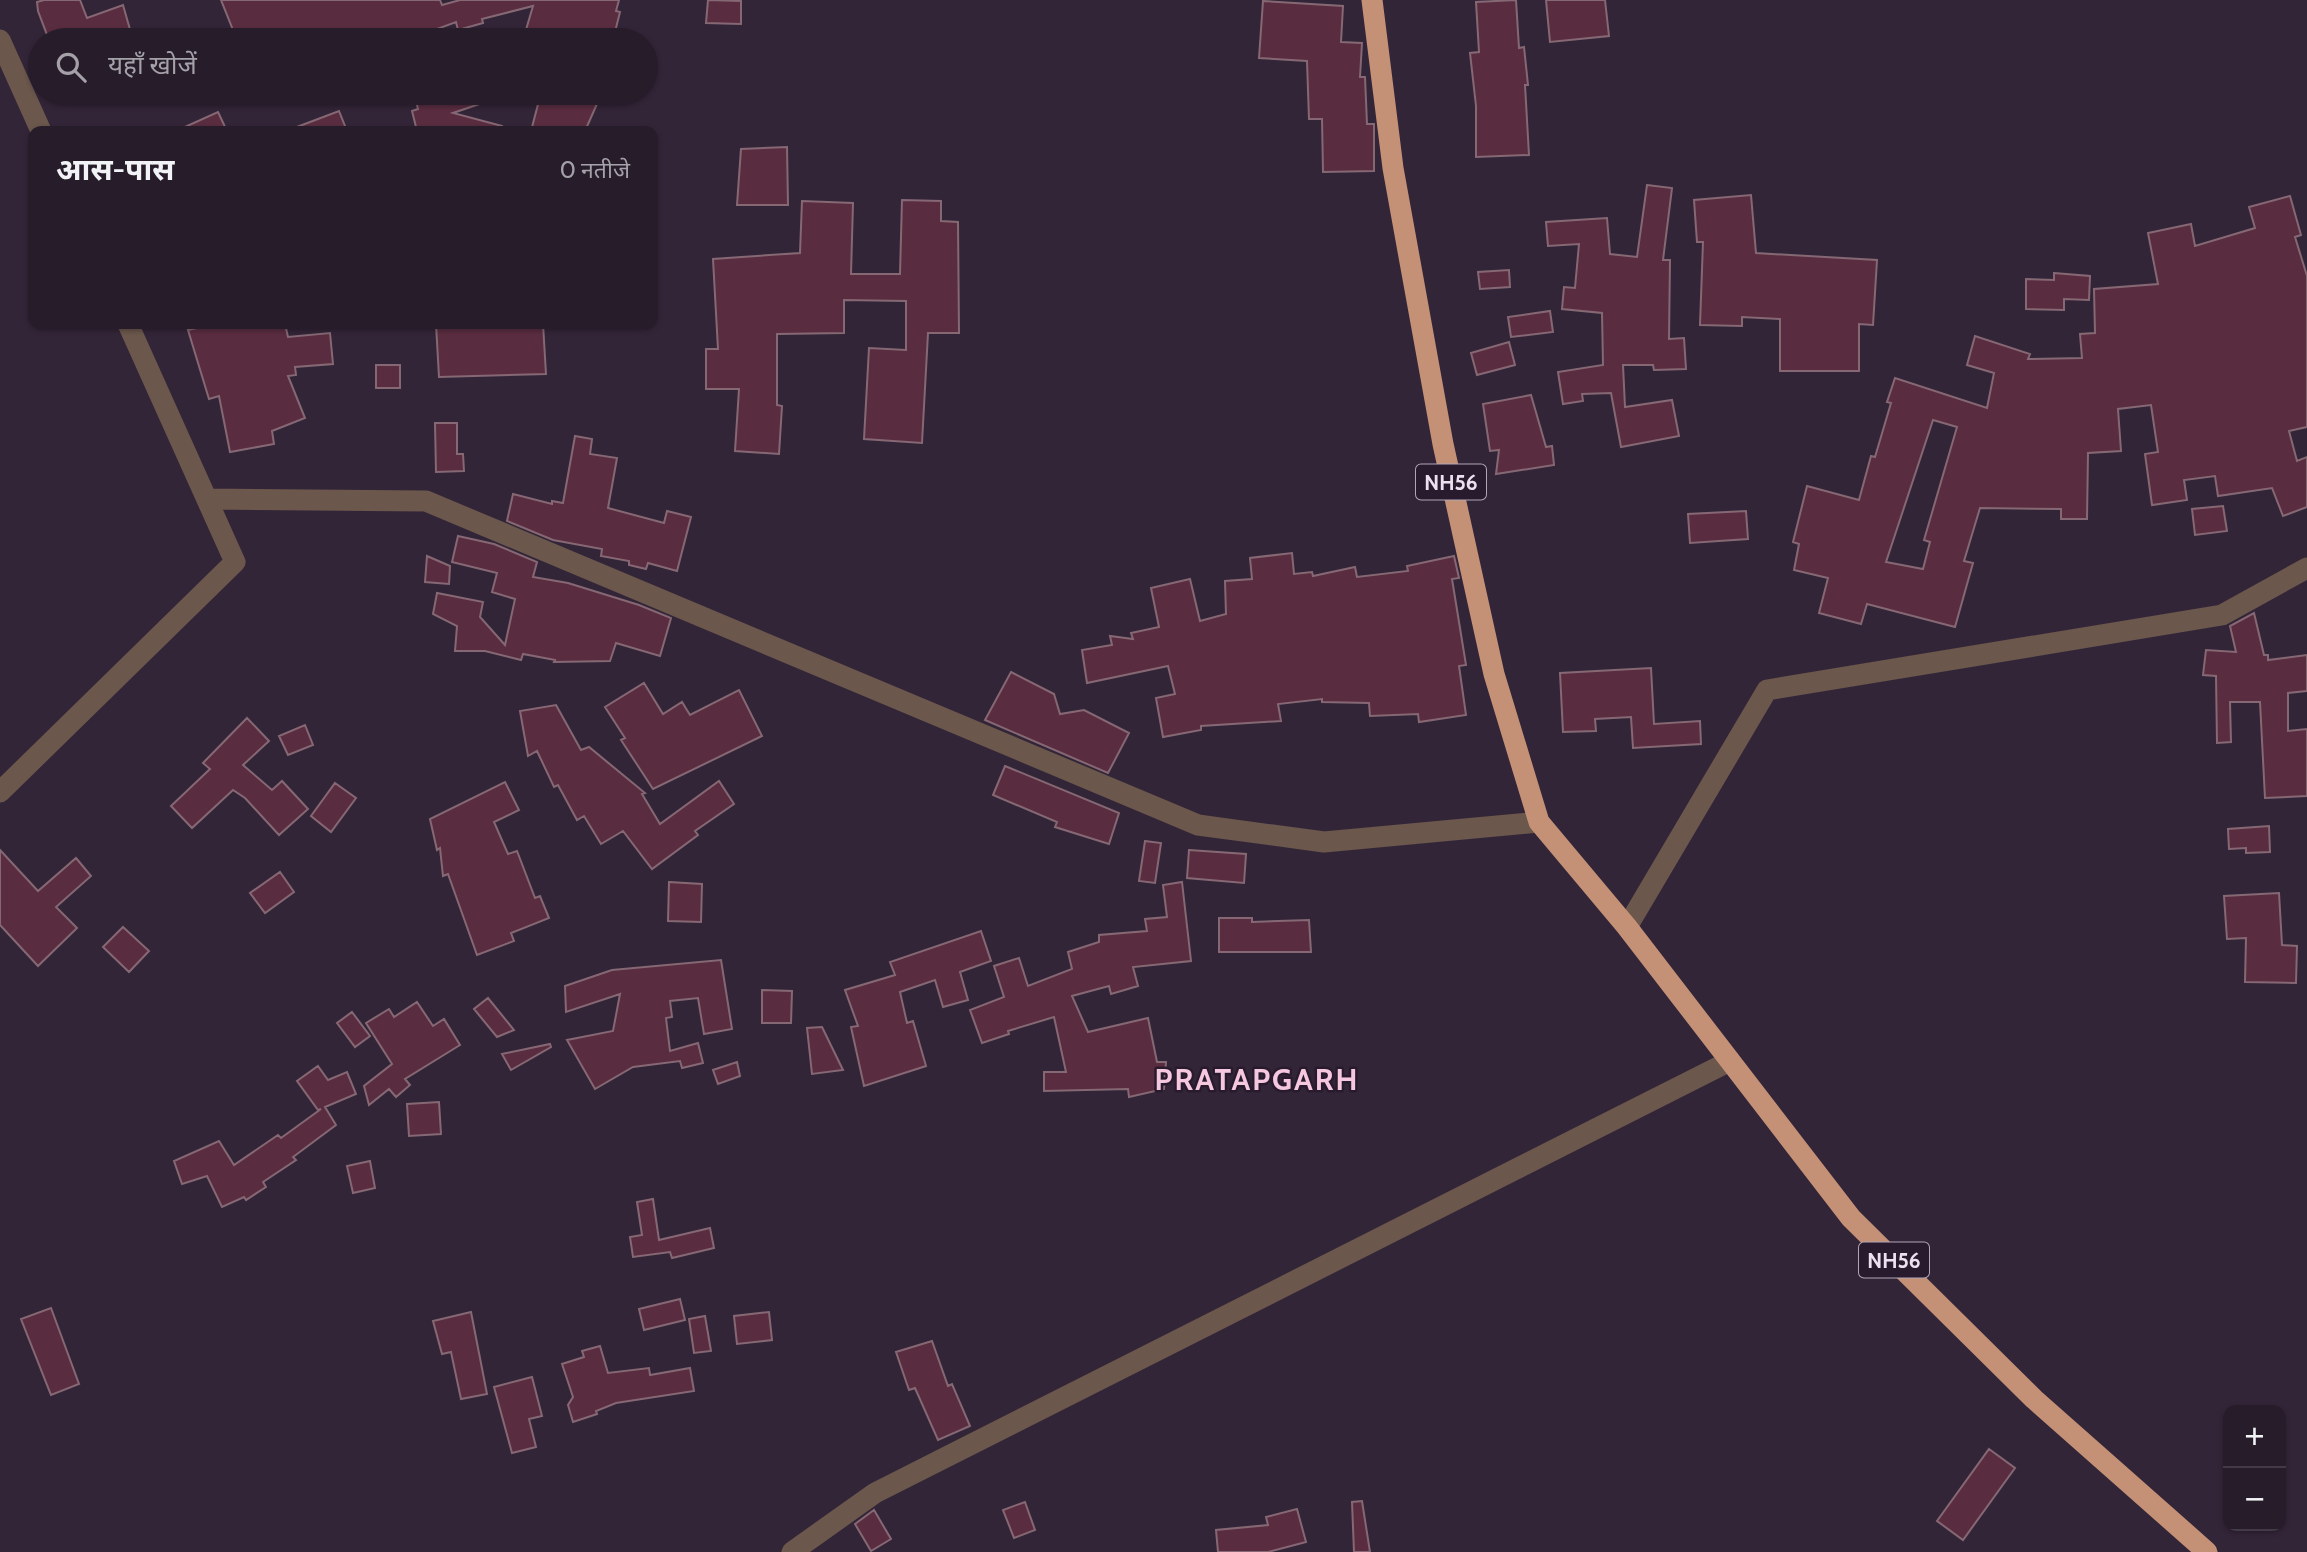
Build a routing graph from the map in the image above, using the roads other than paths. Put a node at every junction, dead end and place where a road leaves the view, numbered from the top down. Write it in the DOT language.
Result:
graph roads {
  1 [pos="1372,0"];
  2 [pos="0,40"];
  3 [pos="28,102"];
  4 [pos="29,105"];
  5 [pos="39,126"];
  6 [pos="130,329"];
  7 [pos="207,499"];
  8 [pos="2307,568"];
  9 [pos="0,792"];
  10 [pos="1539,822"];
  11 [pos="1627,927"];
  12 [pos="1730,1060"];
  13 [pos="792,1552"];
  14 [pos="2207,1552"];
  1 -- 10 [label="highway, NH56"];
  2 -- 3 [label="street"];
  4 -- 5 [label="street"];
  6 -- 7 [label="street"];
  7 -- 9 [label="street"];
  7 -- 10 [label="street"];
  8 -- 11 [label="street"];
  10 -- 11 [label="highway, NH56"];
  11 -- 12 [label="highway, NH56"];
  12 -- 13 [label="street"];
  12 -- 14 [label="highway, NH56"];
}
